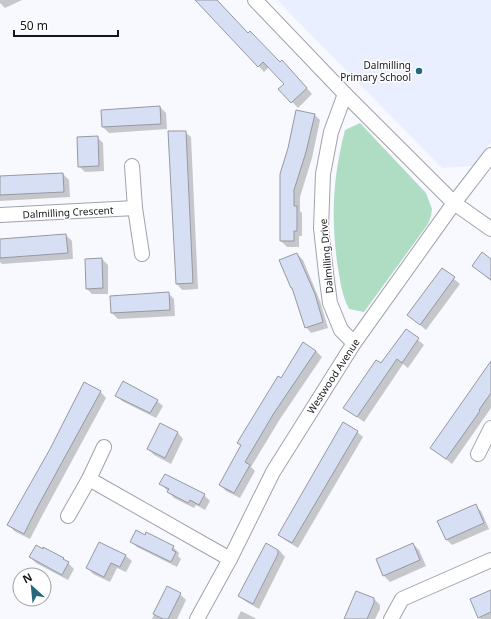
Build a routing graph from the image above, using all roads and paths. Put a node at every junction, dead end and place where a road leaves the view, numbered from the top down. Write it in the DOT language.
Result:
graph roads {
  1 [pos="255,0"];
  2 [pos="345,94"];
  3 [pos="491,155"];
  4 [pos="132,166"];
  5 [pos="454,203"];
  6 [pos="135,208"];
  7 [pos="0,215"];
  8 [pos="491,229"];
  9 [pos="142,254"];
  10 [pos="354,343"];
  11 [pos="491,428"];
  12 [pos="104,447"];
  13 [pos="478,454"];
  14 [pos="89,479"];
  15 [pos="68,516"];
  16 [pos="230,559"];
  17 [pos="491,560"];
  18 [pos="197,619"];
  19 [pos="391,619"];
  1 -- 2 [label="street"];
  2 -- 5 [label="street"];
  2 -- 10 [label="street, Dalmilling Drive"];
  3 -- 5 [label="street, Westwood Avenue"];
  4 -- 6 [label="street"];
  5 -- 8 [label="street"];
  5 -- 10 [label="street, Westwood Avenue"];
  6 -- 7 [label="street, Dalmilling Crescent"];
  6 -- 9 [label="street"];
  10 -- 16 [label="street, Westwood Avenue"];
  11 -- 13 [label="street"];
  12 -- 14 [label="street"];
  14 -- 15 [label="street"];
  14 -- 16 [label="street"];
  16 -- 18 [label="street, Westwood Avenue"];
  17 -- 19 [label="street"];
}
